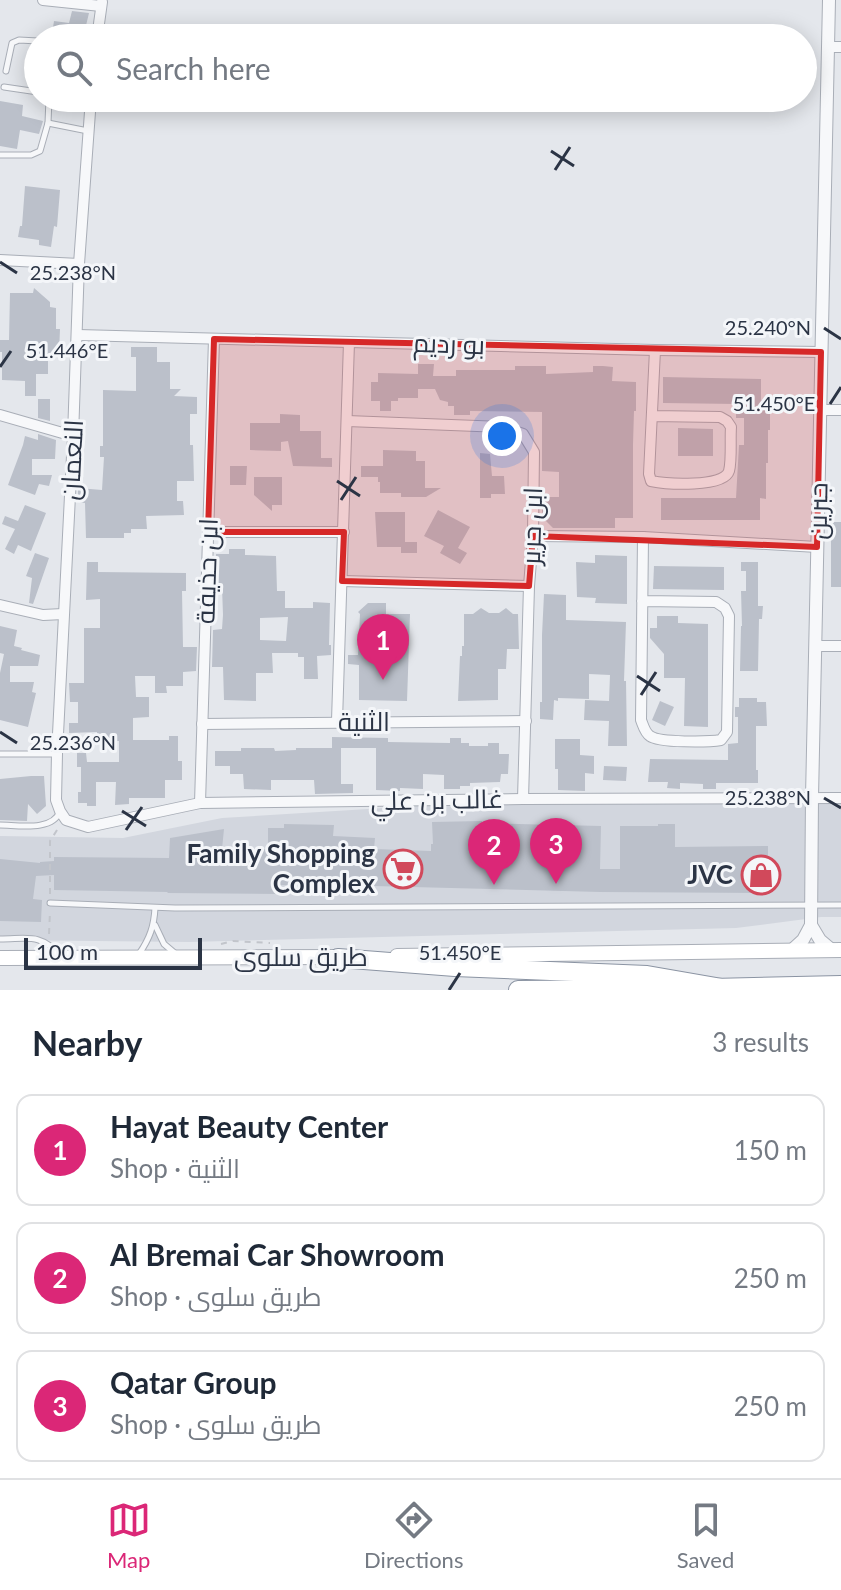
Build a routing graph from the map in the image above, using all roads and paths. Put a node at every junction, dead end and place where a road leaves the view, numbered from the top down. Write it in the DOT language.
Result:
graph roads {
  1 [pos="43,0"];
  2 [pos="829,0"];
  3 [pos="101,3"];
  4 [pos="99,24"];
  5 [pos="24,40"];
  6 [pos="834,47"];
  7 [pos="6,71"];
  8 [pos="4,87"];
  9 [pos="24,90"];
  10 [pos="48,112"];
  11 [pos="90,112"];
  12 [pos="48,123"];
  13 [pos="88,131"];
  14 [pos="0,155"];
  15 [pos="0,260"];
  16 [pos="79,264"];
  17 [pos="78,335"];
  18 [pos="214,339"];
  19 [pos="349,342"];
  20 [pos="655,350"];
  21 [pos="821,352"];
  22 [pos="820,410"];
  23 [pos="841,410"];
  24 [pos="0,415"];
  25 [pos="652,416"];
  26 [pos="347,421"];
  27 [pos="73,436"];
  28 [pos="208,532"];
  29 [pos="344,532"];
  30 [pos="533,536"];
  31 [pos="643,537"];
  32 [pos="817,547"];
  33 [pos="342,581"];
  34 [pos="529,586"];
  35 [pos="642,601"];
  36 [pos="0,605"];
  37 [pos="63,614"];
  38 [pos="815,646"];
  39 [pos="841,646"];
  40 [pos="337,721"];
  41 [pos="526,721"];
  42 [pos="202,724"];
  43 [pos="0,754"];
  44 [pos="57,754"];
  45 [pos="812,797"];
  46 [pos="841,798"];
  47 [pos="523,799"];
  48 [pos="200,803"];
  49 [pos="63,816"];
  50 [pos="0,825"];
  51 [pos="50,903"];
  52 [pos="811,905"];
  53 [pos="841,905"];
  54 [pos="155,908"];
  55 [pos="154,924"];
  56 [pos="811,925"];
  57 [pos="49,935"];
  58 [pos="0,939"];
  59 [pos="837,950"];
  60 [pos="791,951"];
  61 [pos="180,957"];
  62 [pos="0,958"];
  63 [pos="137,958"];
  64 [pos="338,958"];
  65 [pos="64,959"];
  66 [pos="841,985"];
  67 [pos="722,988"];
  68 [pos="518,990"];
  1 -- 3 [label="street"];
  2 -- 6 [label="street, جبرين"];
  3 -- 4 [label="street"];
  5 -- 7 [label="lane"];
  6 -- 21 [label="street, جبرين"];
  8 -- 9 [label="lane"];
  10 -- 12 [label="lane"];
  11 -- 13 [label="street, النعمان"];
  12 -- 13 [label="lane"];
  12 -- 14 [label="lane"];
  13 -- 16 [label="street, النعمان"];
  15 -- 16 [label="street"];
  16 -- 17 [label="street, النعمان"];
  17 -- 18 [label="street, بو رديم"];
  17 -- 27 [label="street, النعمان"];
  18 -- 19 [label="street, بو رديم"];
  18 -- 28 [label="street, ابن حذيفة"];
  19 -- 20 [label="street, بو رديم"];
  19 -- 26 [label="street"];
  20 -- 21 [label="street, بو رديم"];
  20 -- 25 [label="street"];
  21 -- 22 [label="street, جبرين"];
  22 -- 23 [label="street"];
  22 -- 32 [label="street, جبرين"];
  24 -- 27 [label="street"];
  25 -- 25 [label="street"];
  26 -- 29 [label="street"];
  26 -- 30 [label="street, ابن جرير"];
  27 -- 37 [label="street, النعمان"];
  28 -- 29 [label="street"];
  28 -- 42 [label="street, ابن حذيفة"];
  29 -- 33 [label="street"];
  30 -- 31 [label="street"];
  30 -- 34 [label="street, ابن جرير"];
  31 -- 32 [label="street"];
  31 -- 35 [label="street"];
  32 -- 38 [label="street, جبرين"];
  33 -- 34 [label="street"];
  33 -- 40 [label="street"];
  34 -- 41 [label="street, ابن جرير"];
  35 -- 35 [label="street"];
  36 -- 37 [label="street"];
  37 -- 44 [label="street, النعمان"];
  38 -- 39 [label="street"];
  38 -- 45 [label="street, جبرين"];
  40 -- 41 [label="street, الثنية"];
  40 -- 42 [label="street, الثنية"];
  41 -- 47 [label="street, ابن جرير"];
  42 -- 48 [label="street, ابن حذيفة"];
  43 -- 44 [label="lane"];
  44 -- 49 [label="street, النعمان"];
  45 -- 46 [label="street, غالب بن علي"];
  45 -- 47 [label="street, غالب بن علي"];
  45 -- 52 [label="street, جبرين"];
  47 -- 48 [label="street, غالب بن علي"];
  48 -- 49 [label="street, غالب بن علي"];
  49 -- 50 [label="lane"];
  49 -- 51 [label="path"];
  51 -- 54 [label="lane"];
  51 -- 57 [label="path"];
  52 -- 53 [label="lane"];
  52 -- 54 [label="lane"];
  52 -- 56 [label="street, جبرين"];
  54 -- 55 [label="lane"];
  55 -- 61 [label="lane"];
  55 -- 63 [label="lane"];
  56 -- 59 [label="street"];
  56 -- 60 [label="street"];
  58 -- 65 [label="lane"];
  59 -- 60 [label="main road, طريق سلوى"];
  60 -- 64 [label="main road, طريق سلوى"];
  61 -- 63 [label="main road, طريق سلوى"];
  61 -- 64 [label="main road, طريق سلوى"];
  62 -- 65 [label="main road, طريق سلوى"];
  63 -- 65 [label="main road, طريق سلوى"];
  64 -- 67 [label="highway"];
  66 -- 67 [label="highway"];
  67 -- 68 [label="highway"];
}
